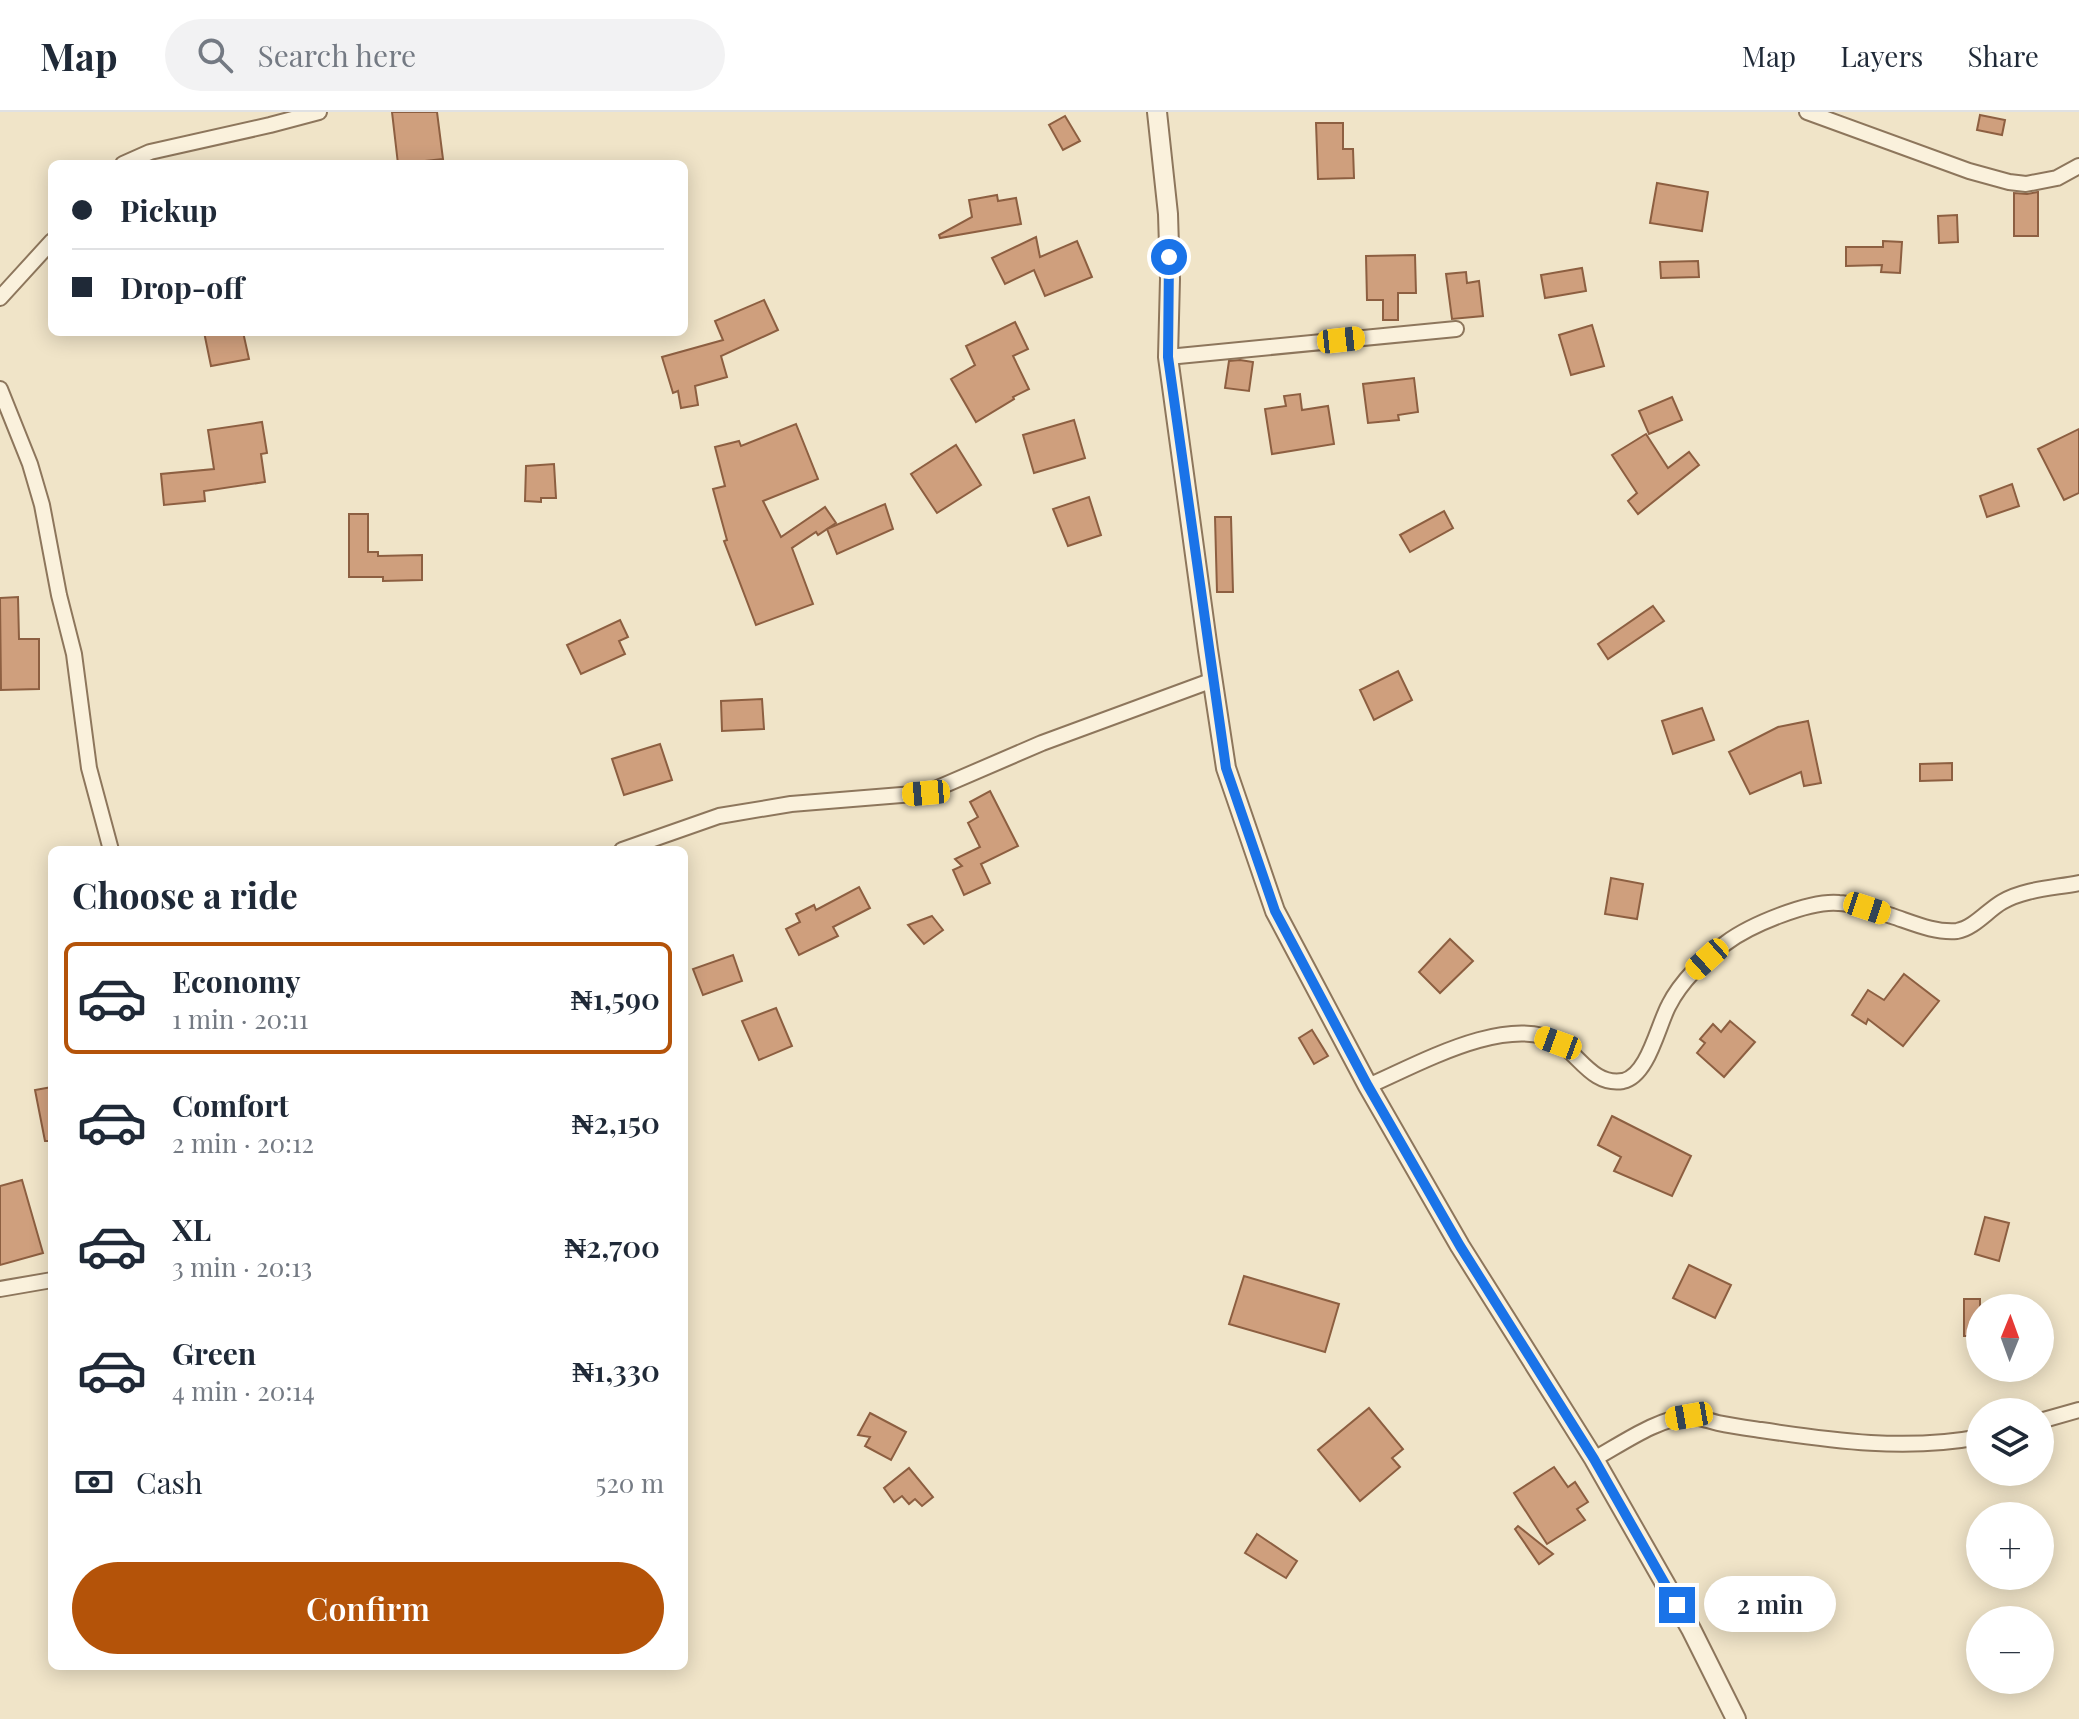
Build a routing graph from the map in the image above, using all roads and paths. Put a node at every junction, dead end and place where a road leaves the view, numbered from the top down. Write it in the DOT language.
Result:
graph roads {
  1 [pos="319,112"];
  2 [pos="1157,112"];
  3 [pos="1807,112"];
  4 [pos="132,160"];
  5 [pos="2079,166"];
  6 [pos="48,245"];
  7 [pos="0,298"];
  8 [pos="1456,329"];
  9 [pos="1168,357"];
  10 [pos="0,389"];
  11 [pos="1213,680"];
  12 [pos="110,846"];
  13 [pos="633,846"];
  14 [pos="2079,883"];
  15 [pos="1368,1086"];
  16 [pos="48,1281"];
  17 [pos="0,1289"];
  18 [pos="2079,1410"];
  19 [pos="2054,1417"];
  20 [pos="1966,1440"];
  21 [pos="1594,1459"];
  22 [pos="1736,1719"];
  1 -- 4 [label="street"];
  2 -- 9 [label="street"];
  3 -- 5 [label="street"];
  6 -- 7 [label="street"];
  8 -- 9 [label="street"];
  9 -- 11 [label="street"];
  10 -- 12 [label="street"];
  11 -- 13 [label="street"];
  11 -- 15 [label="street"];
  14 -- 15 [label="street"];
  15 -- 21 [label="street"];
  16 -- 17 [label="street"];
  18 -- 19 [label="street"];
  20 -- 21 [label="street"];
  21 -- 22 [label="street"];
}
